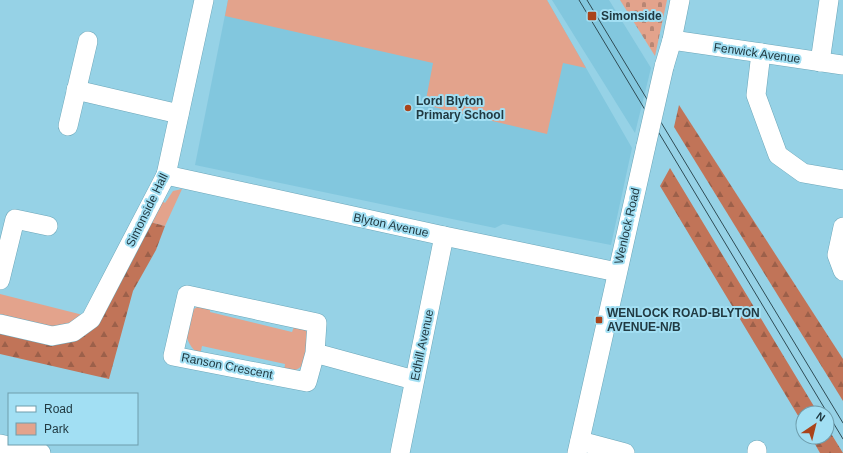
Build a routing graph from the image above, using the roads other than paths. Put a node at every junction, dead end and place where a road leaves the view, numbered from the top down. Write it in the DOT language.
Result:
graph roads {
  1 [pos="204,0"];
  2 [pos="680,0"];
  3 [pos="829,0"];
  4 [pos="672,40"];
  5 [pos="88,41"];
  6 [pos="761,53"];
  7 [pos="820,62"];
  8 [pos="843,65"];
  9 [pos="76,90"];
  10 [pos="179,114"];
  11 [pos="68,126"];
  12 [pos="166,175"];
  13 [pos="843,180"];
  14 [pos="48,226"];
  15 [pos="843,227"];
  16 [pos="444,236"];
  17 [pos="843,271"];
  18 [pos="617,272"];
  19 [pos="0,280"];
  20 [pos="0,324"];
  21 [pos="315,353"];
  22 [pos="414,380"];
  23 [pos="0,444"];
  24 [pos="578,447"];
  25 [pos="41,453"];
  26 [pos="400,453"];
  27 [pos="625,453"];
  1 -- 10 [label="street, Simonside Hall"];
  2 -- 4 [label="street, Wenlock Road"];
  3 -- 7 [label="street"];
  4 -- 6 [label="street, Fenwick Avenue"];
  4 -- 18 [label="street, Wenlock Road, bridge"];
  5 -- 9 [label="street"];
  6 -- 7 [label="street, Fenwick Avenue"];
  6 -- 13 [label="street"];
  7 -- 8 [label="street, Fenwick Avenue"];
  9 -- 10 [label="street"];
  9 -- 11 [label="street"];
  10 -- 12 [label="street, Simonside Hall"];
  12 -- 16 [label="street, Blyton Avenue"];
  12 -- 20 [label="street, Simonside Hall"];
  14 -- 19 [label="street"];
  15 -- 17 [label="street"];
  16 -- 18 [label="street, Blyton Avenue"];
  16 -- 22 [label="street, Edhill Avenue"];
  18 -- 24 [label="street, Wenlock Road"];
  21 -- 21 [label="street, Ranson Crescent"];
  21 -- 22 [label="street"];
  22 -- 26 [label="street, Edhill Avenue"];
  23 -- 25 [label="street"];
  24 -- 27 [label="street"];
}
